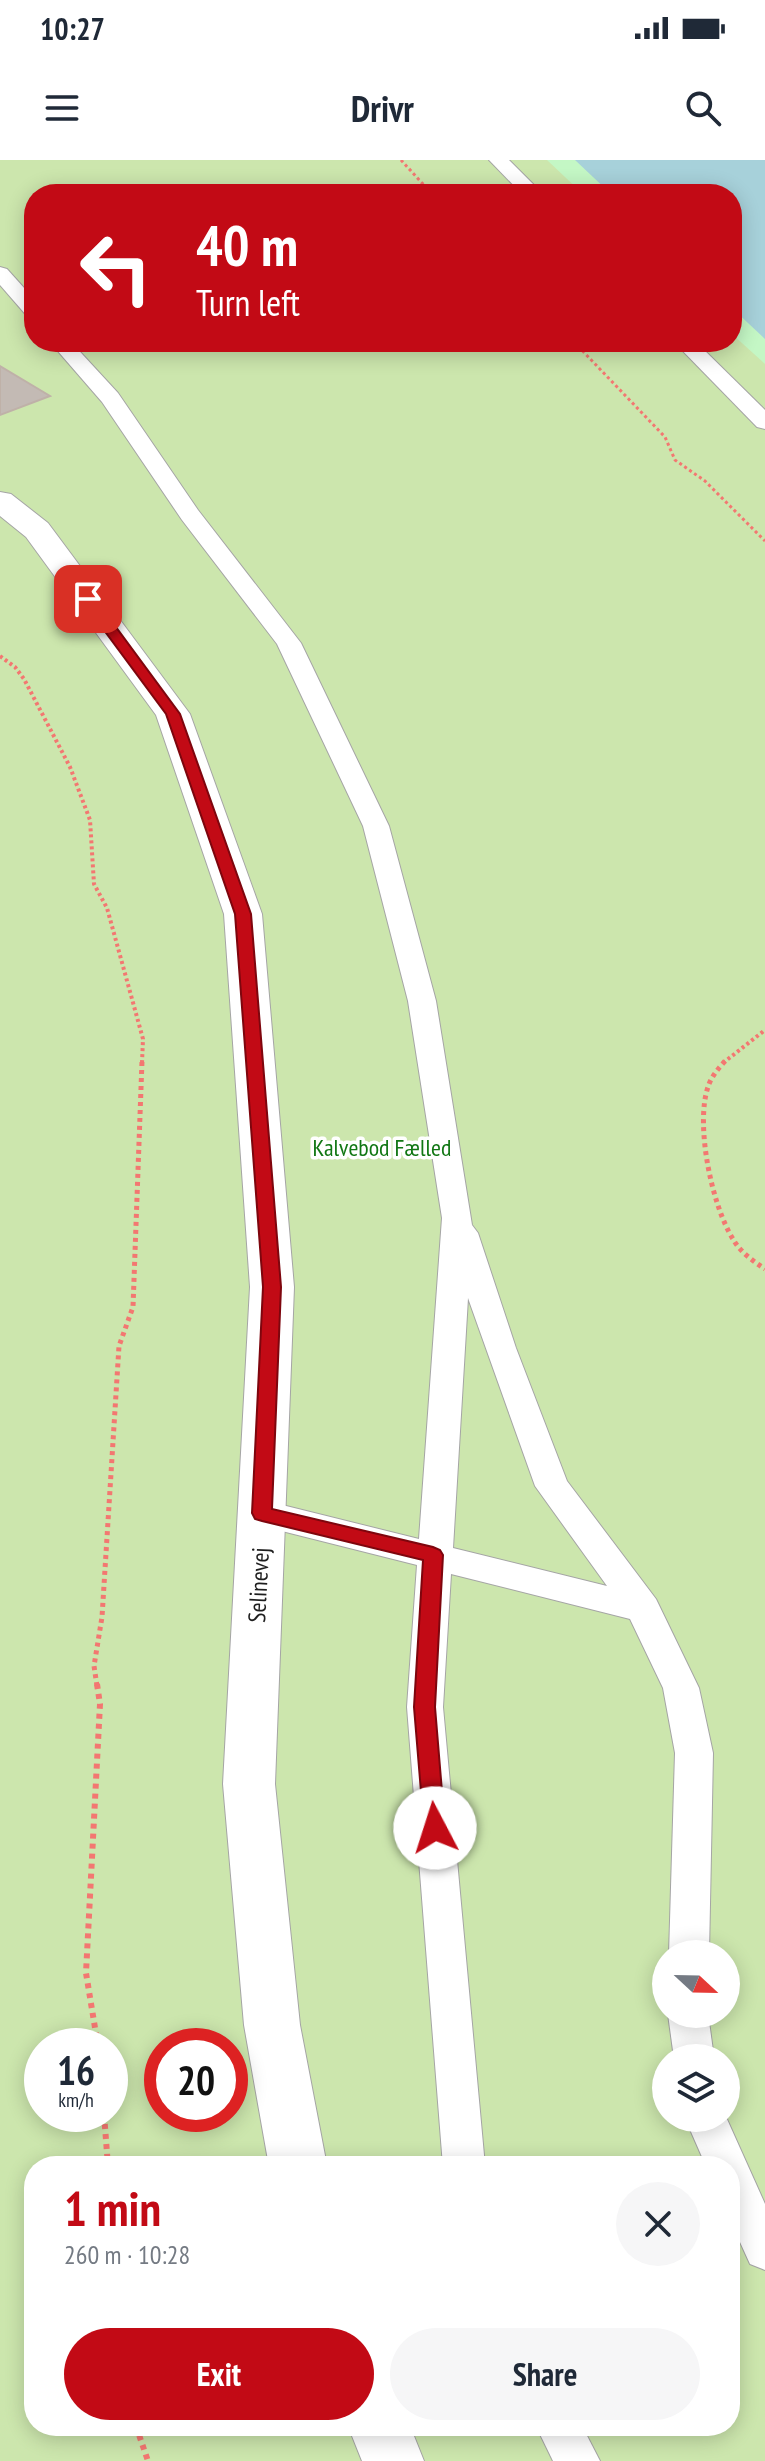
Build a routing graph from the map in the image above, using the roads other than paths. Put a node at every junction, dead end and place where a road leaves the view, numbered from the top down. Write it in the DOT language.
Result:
graph roads {
  1 [pos="498,160"];
  2 [pos="523,184"];
  3 [pos="0,273"];
  4 [pos="24,301"];
  5 [pos="69,352"];
  6 [pos="694,352"];
  7 [pos="765,422"];
  8 [pos="0,501"];
  9 [pos="457,1218"];
  10 [pos="262,1513"];
  11 [pos="433,1555"];
  12 [pos="643,1609"];
  13 [pos="689,1940"];
  14 [pos="712,2132"];
  15 [pos="296,2156"];
  16 [pos="463,2156"];
  17 [pos="723,2156"];
  18 [pos="740,2196"];
  19 [pos="765,2250"];
  20 [pos="383,2436"];
  21 [pos="563,2436"];
  22 [pos="393,2461"];
  23 [pos="577,2461"];
  1 -- 2 [label="lane"];
  3 -- 4 [label="lane"];
  5 -- 9 [label="lane"];
  6 -- 7 [label="lane"];
  8 -- 10 [label="street, Selinevej"];
  9 -- 11 [label="lane"];
  9 -- 12 [label="lane"];
  10 -- 11 [label="lane"];
  10 -- 15 [label="street, Selinevej"];
  11 -- 12 [label="lane"];
  11 -- 16 [label="lane"];
  12 -- 13 [label="lane"];
  14 -- 17 [label="lane"];
  18 -- 19 [label="lane"];
  20 -- 22 [label="street"];
  21 -- 23 [label="lane"];
}
